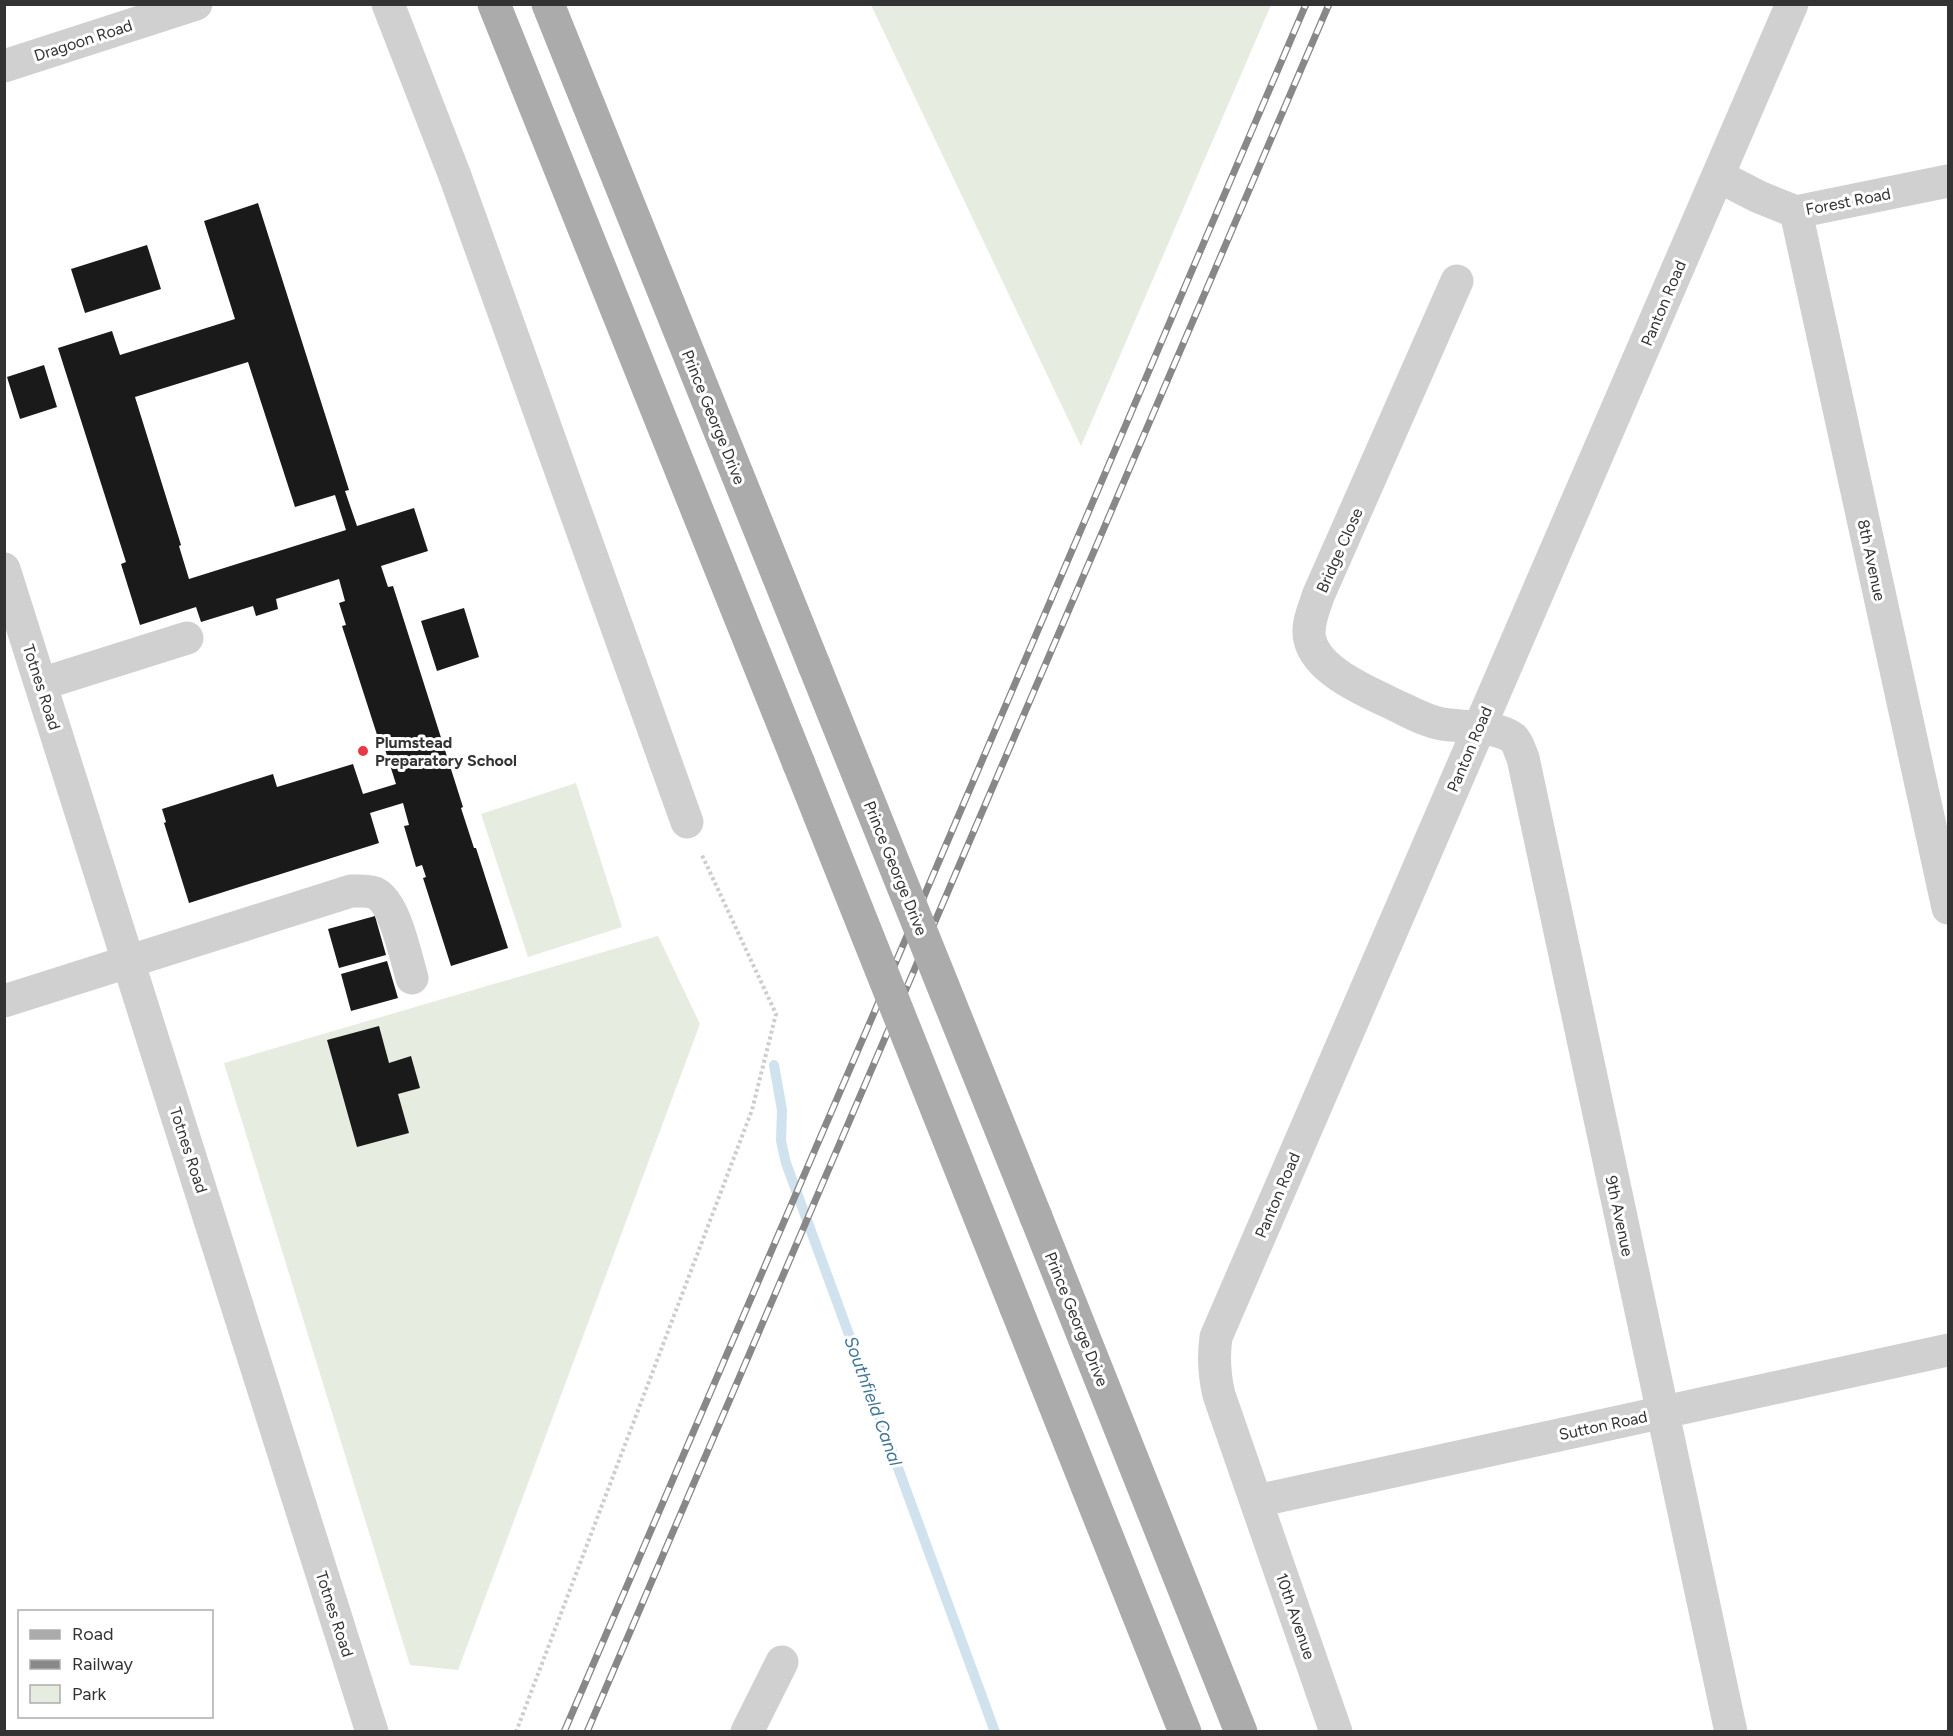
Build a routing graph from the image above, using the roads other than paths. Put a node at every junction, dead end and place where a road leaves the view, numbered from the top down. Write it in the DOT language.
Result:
graph roads {
  1 [pos="196,4"];
  2 [pos="388,4"];
  3 [pos="494,4"];
  4 [pos="548,4"];
  5 [pos="1792,4"];
  6 [pos="4,66"];
  7 [pos="1718,176"];
  8 [pos="1948,181"];
  9 [pos="1796,212"];
  10 [pos="1457,281"];
  11 [pos="4,569"];
  12 [pos="187,638"];
  13 [pos="41,684"];
  14 [pos="1479,728"];
  15 [pos="687,822"];
  16 [pos="1948,908"];
  17 [pos="129,961"];
  18 [pos="412,978"];
  19 [pos="4,1001"];
  20 [pos="1948,1350"];
  21 [pos="1662,1412"];
  22 [pos="1257,1501"];
  23 [pos="782,1662"];
  24 [pos="372,1731"];
  25 [pos="747,1731"];
  26 [pos="1185,1731"];
  27 [pos="1241,1731"];
  28 [pos="1336,1731"];
  29 [pos="1731,1731"];
  1 -- 6 [label="street, Dragoon Road"];
  2 -- 15 [label="street"];
  3 -- 26 [label="main road, bridge"];
  4 -- 27 [label="main road, Prince George Drive, bridge"];
  5 -- 7 [label="street, Panton Road"];
  7 -- 9 [label="street, Forest Road"];
  7 -- 14 [label="street, Panton Road"];
  8 -- 9 [label="street, Forest Road"];
  9 -- 16 [label="street, 8th Avenue"];
  10 -- 14 [label="street, Bridge Close"];
  11 -- 13 [label="street, Totnes Road"];
  12 -- 13 [label="street"];
  13 -- 17 [label="street, Totnes Road"];
  14 -- 21 [label="street, 9th Avenue"];
  14 -- 22 [label="street, Panton Road"];
  17 -- 18 [label="street"];
  17 -- 19 [label="street"];
  17 -- 24 [label="street, Totnes Road"];
  20 -- 21 [label="street, Sutton Road"];
  21 -- 22 [label="street, Sutton Road"];
  21 -- 29 [label="street, 9th Avenue"];
  22 -- 28 [label="street, 10th Avenue"];
  23 -- 25 [label="street"];
}
